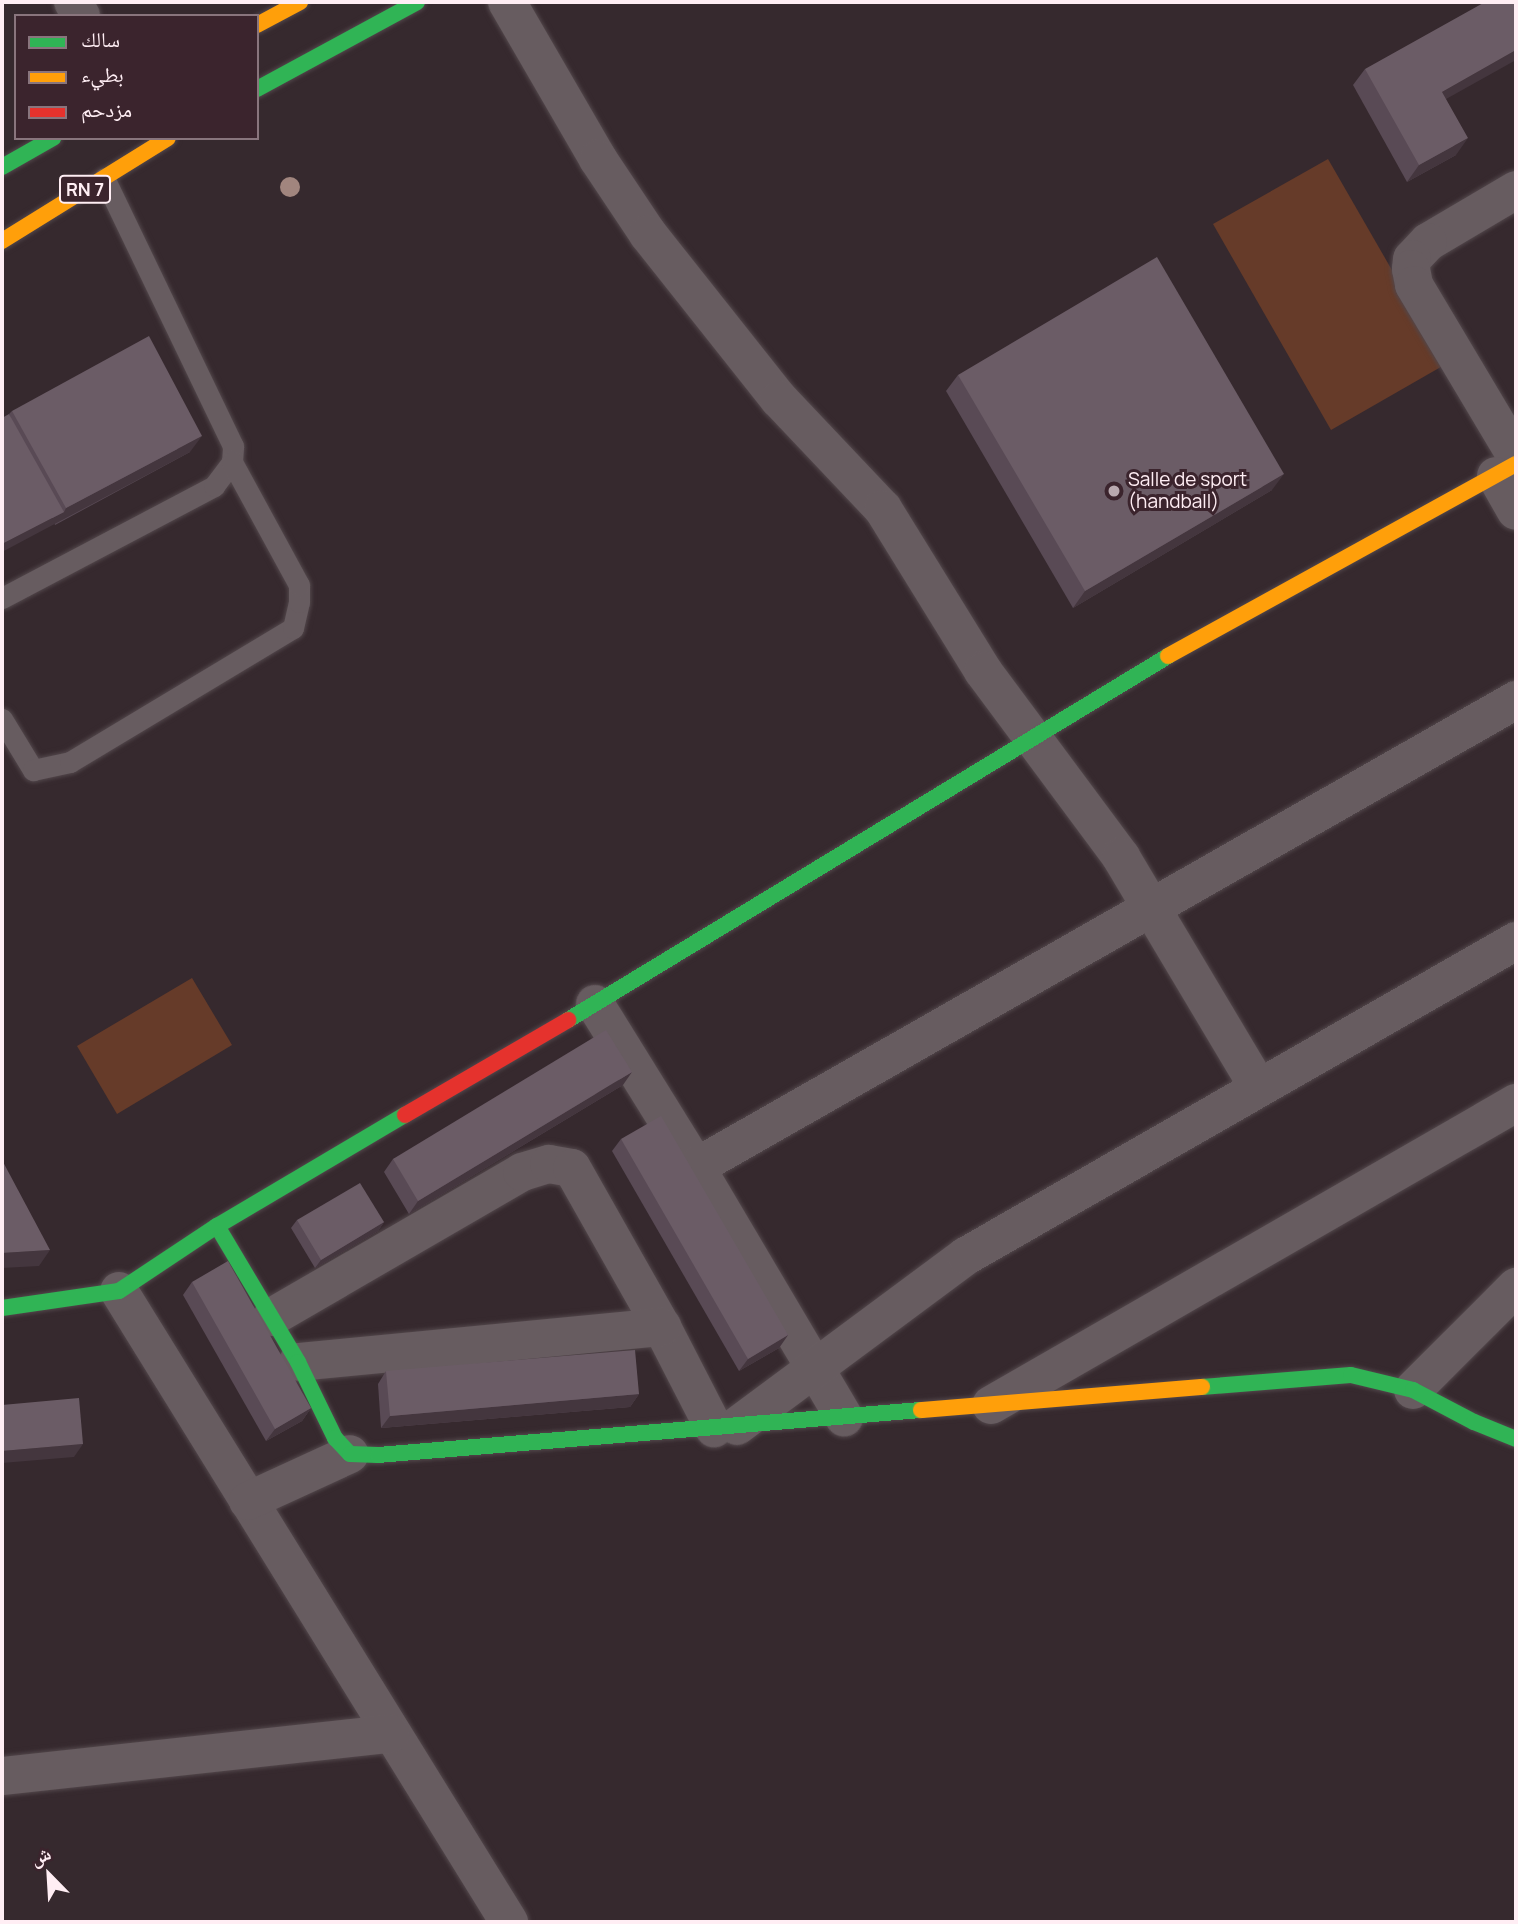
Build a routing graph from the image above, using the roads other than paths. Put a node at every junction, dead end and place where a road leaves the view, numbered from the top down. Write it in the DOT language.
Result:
graph roads {
  1 [pos="300,2"];
  2 [pos="417,2"];
  3 [pos="507,2"];
  4 [pos="259,24"];
  5 [pos="259,88"];
  6 [pos="49,140"];
  7 [pos="161,140"];
  8 [pos="2,167"];
  9 [pos="103,177"];
  10 [pos="1516,190"];
  11 [pos="2,241"];
  12 [pos="232,462"];
  13 [pos="1509,465"];
  14 [pos="1516,511"];
  15 [pos="2,598"];
  16 [pos="1516,701"];
  17 [pos="2,719"];
  18 [pos="1033,740"];
  19 [pos="1151,910"];
  20 [pos="1516,941"];
  21 [pos="595,1003"];
  22 [pos="1258,1087"];
  23 [pos="1516,1103"];
  24 [pos="696,1167"];
  25 [pos="217,1226"];
  26 [pos="1516,1287"];
  27 [pos="119,1291"];
  28 [pos="2,1308"];
  29 [pos="272,1317"];
  30 [pos="662,1327"];
  31 [pos="298,1362"];
  32 [pos="814,1368"];
  33 [pos="1413,1390"];
  34 [pos="991,1405"];
  35 [pos="844,1417"];
  36 [pos="725,1427"];
  37 [pos="1516,1439"];
  38 [pos="350,1454"];
  39 [pos="248,1501"];
  40 [pos="391,1734"];
  41 [pos="2,1776"];
  42 [pos="509,1922"];
  1 -- 4 [label="street"];
  2 -- 5 [label="street"];
  3 -- 18 [label="street"];
  6 -- 8 [label="street"];
  7 -- 9 [label="street, RN 7"];
  9 -- 11 [label="street, RN 7"];
  9 -- 12 [label="lane"];
  10 -- 13 [label="street"];
  12 -- 15 [label="lane"];
  12 -- 17 [label="lane"];
  13 -- 14 [label="street"];
  13 -- 18 [label="street"];
  16 -- 19 [label="street"];
  18 -- 19 [label="street"];
  18 -- 21 [label="street"];
  19 -- 22 [label="street"];
  19 -- 24 [label="street"];
  20 -- 22 [label="street"];
  21 -- 24 [label="street"];
  21 -- 25 [label="street"];
  22 -- 32 [label="street"];
  23 -- 34 [label="street"];
  24 -- 32 [label="street"];
  25 -- 27 [label="street"];
  25 -- 29 [label="street"];
  26 -- 33 [label="street"];
  27 -- 28 [label="street"];
  27 -- 39 [label="street"];
  29 -- 30 [label="street"];
  29 -- 31 [label="street"];
  30 -- 31 [label="street"];
  30 -- 36 [label="street"];
  31 -- 38 [label="street"];
  32 -- 35 [label="street"];
  32 -- 36 [label="street"];
  33 -- 34 [label="street"];
  33 -- 37 [label="street"];
  34 -- 35 [label="street"];
  35 -- 36 [label="street"];
  36 -- 38 [label="street"];
  38 -- 39 [label="street"];
  39 -- 40 [label="street"];
  40 -- 41 [label="street"];
  40 -- 42 [label="street"];
}
